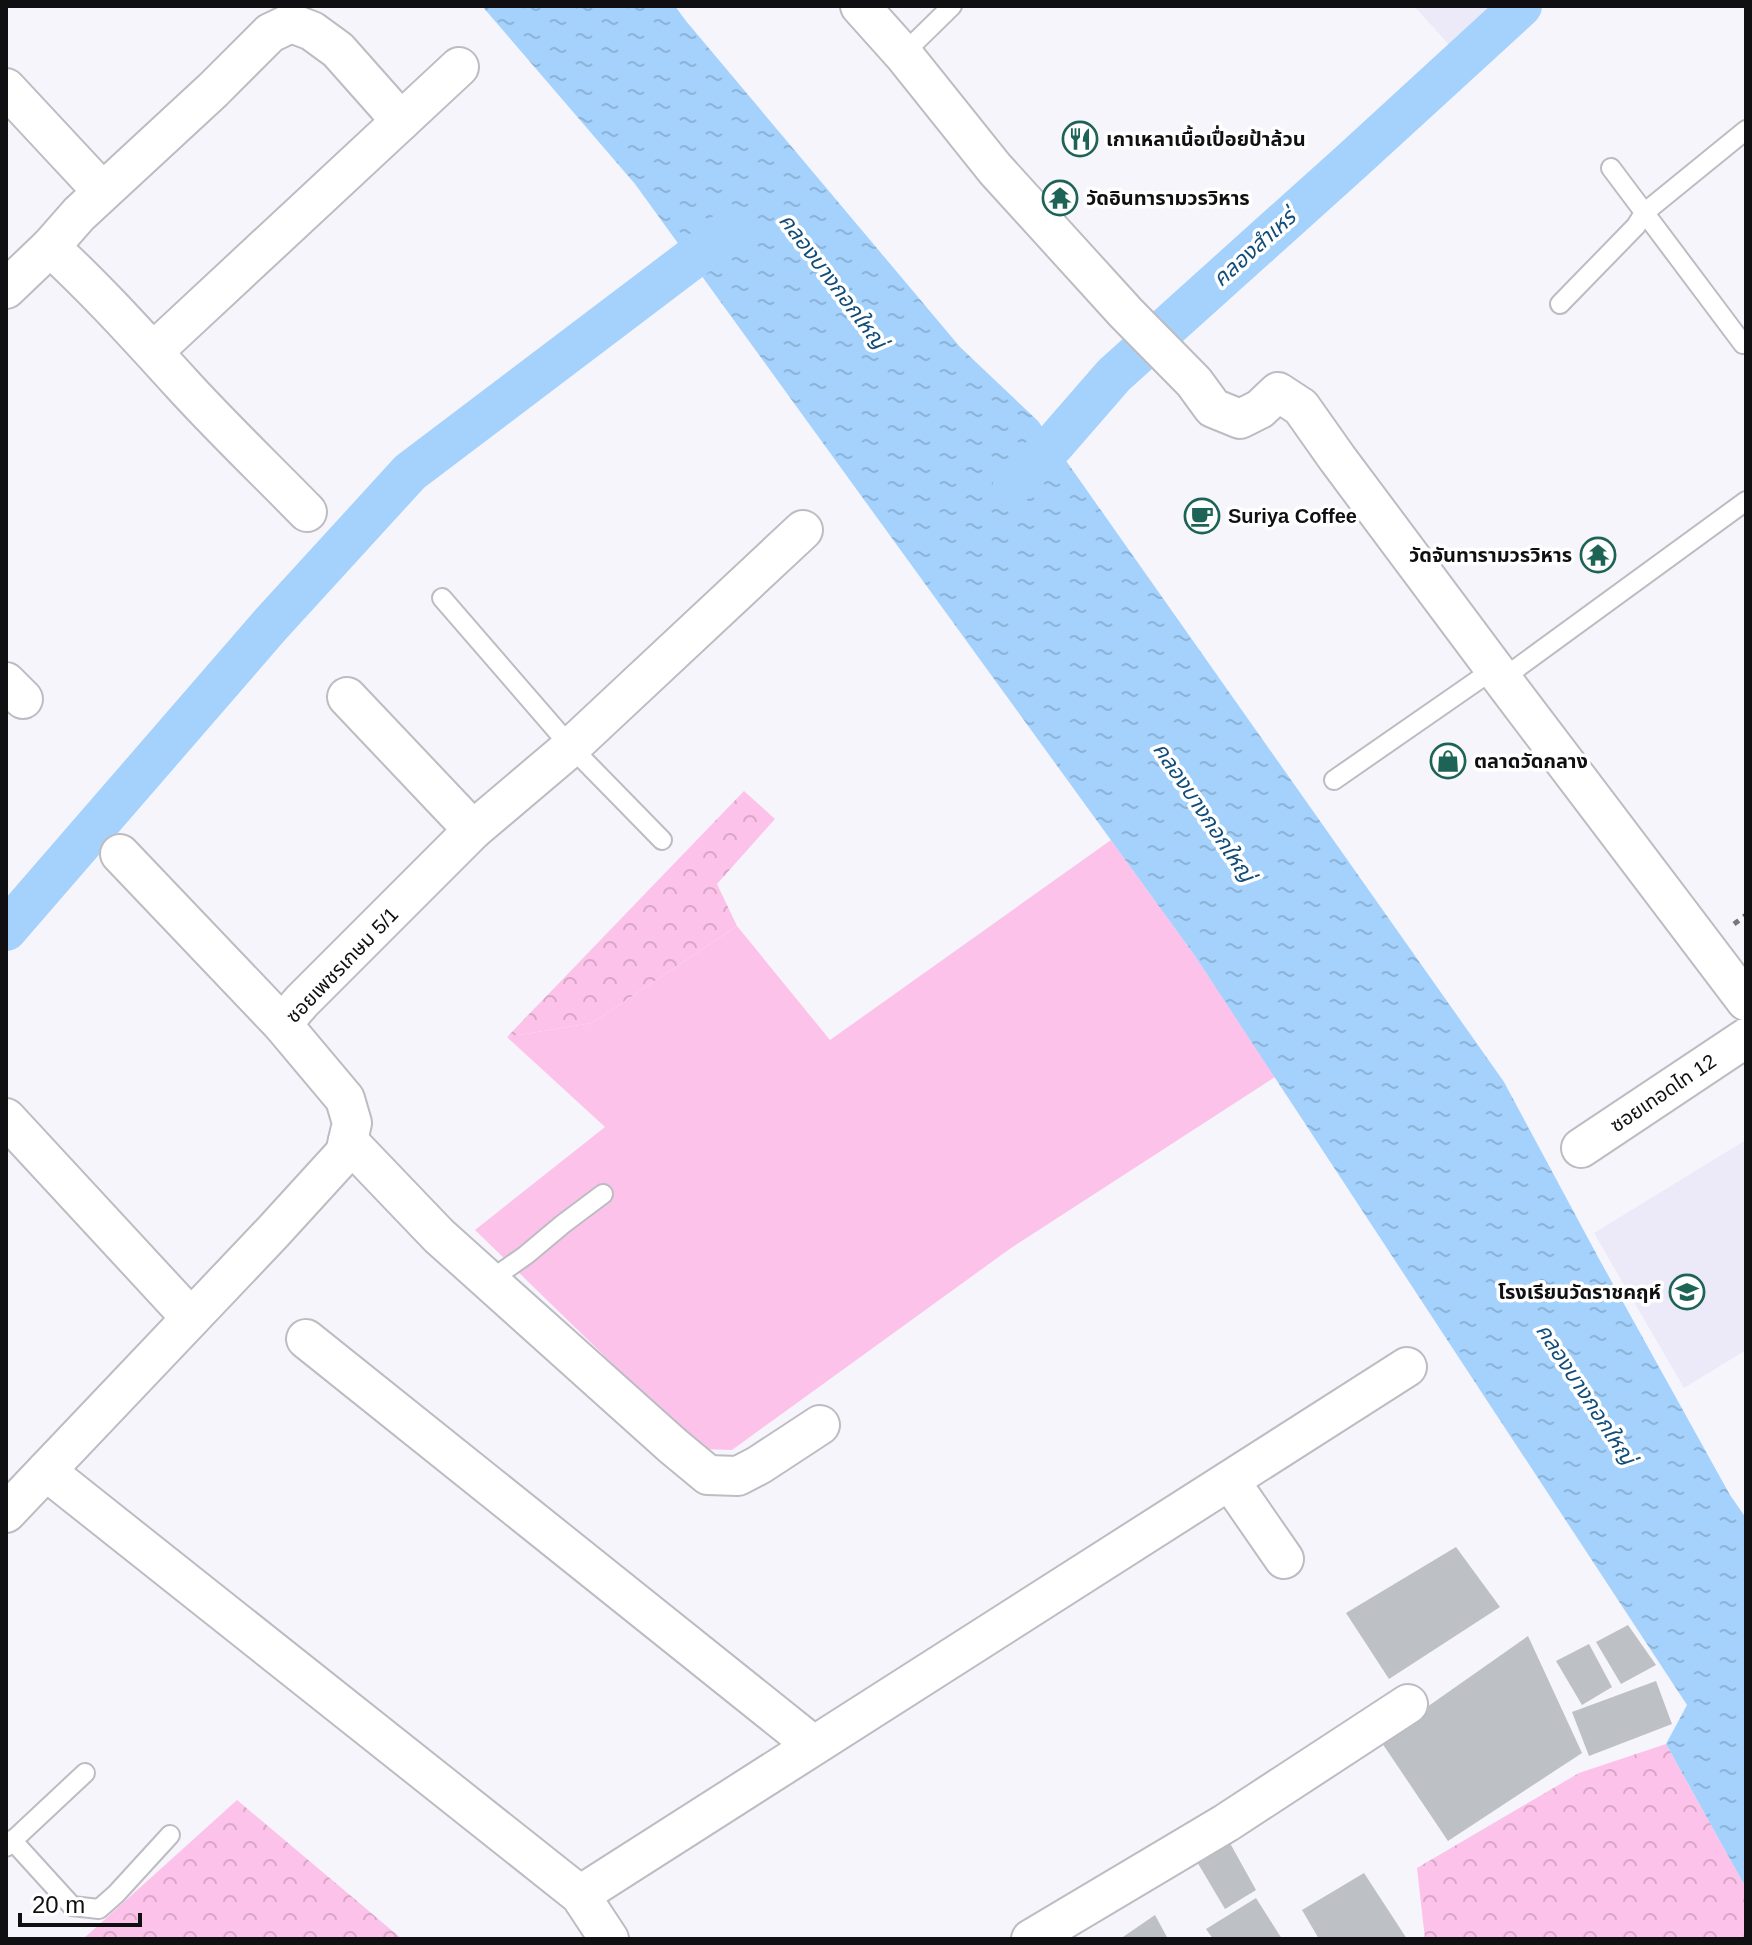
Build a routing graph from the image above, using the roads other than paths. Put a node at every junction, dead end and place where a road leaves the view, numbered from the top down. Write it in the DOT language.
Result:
graph roads {
  1 [pos="860,6"];
  2 [pos="952,6"];
  3 [pos="903,54"];
  4 [pos="459,67"];
  5 [pos="6,88"];
  6 [pos="401,121"];
  7 [pos="1746,130"];
  8 [pos="1611,168"];
  9 [pos="102,191"];
  10 [pos="1644,213"];
  11 [pos="50,247"];
  12 [pos="6,289"];
  13 [pos="1560,304"];
  14 [pos="1743,344"];
  15 [pos="154,351"];
  16 [pos="1746,501"];
  17 [pos="307,512"];
  18 [pos="803,530"];
  19 [pos="442,598"];
  20 [pos="1498,674"];
  21 [pos="347,697"];
  22 [pos="571,747"];
  23 [pos="1334,780"];
  24 [pos="473,830"];
  25 [pos="662,840"];
  26 [pos="120,854"];
  27 [pos="1746,1001"];
  28 [pos="282,1024"];
  29 [pos="1746,1038"];
  30 [pos="6,1118"];
  31 [pos="348,1141"];
  32 [pos="1581,1148"];
  33 [pos="603,1194"];
  34 [pos="489,1281"];
  35 [pos="191,1318"];
  36 [pos="306,1339"];
  37 [pos="1407,1367"];
  38 [pos="820,1425"];
  39 [pos="46,1471"];
  40 [pos="1230,1481"];
  41 [pos="6,1513"];
  42 [pos="1284,1559"];
  43 [pos="1408,1704"];
  44 [pos="813,1745"];
  45 [pos="85,1773"];
  46 [pos="170,1835"];
  47 [pos="9,1843"];
  48 [pos="580,1895"];
  49 [pos="609,1939"];
  50 [pos="1031,1939"];
  1 -- 3 [label="street"];
  2 -- 3 [label="lane"];
  3 -- 20 [label="street"];
  4 -- 6 [label="street"];
  5 -- 9 [label="street"];
  6 -- 9 [label="street"];
  6 -- 15 [label="street"];
  7 -- 10 [label="lane"];
  8 -- 10 [label="lane"];
  9 -- 11 [label="street"];
  10 -- 13 [label="lane"];
  10 -- 14 [label="lane"];
  11 -- 12 [label="street"];
  11 -- 15 [label="street"];
  15 -- 17 [label="street"];
  16 -- 20 [label="lane"];
  18 -- 22 [label="street, ซอยเพชรเกษม 5/1"];
  19 -- 22 [label="lane"];
  20 -- 23 [label="lane"];
  20 -- 27 [label="street"];
  21 -- 24 [label="street"];
  22 -- 24 [label="street, ซอยเพชรเกษม 5/1"];
  22 -- 25 [label="lane"];
  24 -- 28 [label="street, ซอยเพชรเกษม 5/1"];
  26 -- 28 [label="street"];
  28 -- 31 [label="street, ซอยเพชรเกษม 5/1"];
  29 -- 32 [label="street, ซอยเทอดไท 12"];
  30 -- 35 [label="street"];
  31 -- 34 [label="street"];
  31 -- 35 [label="street"];
  33 -- 34 [label="lane"];
  34 -- 38 [label="street"];
  35 -- 39 [label="street"];
  36 -- 44 [label="street"];
  37 -- 40 [label="street"];
  39 -- 41 [label="street"];
  39 -- 48 [label="street"];
  40 -- 42 [label="street"];
  40 -- 44 [label="street"];
  43 -- 50 [label="street"];
  44 -- 48 [label="street"];
  45 -- 47 [label="lane"];
  46 -- 47 [label="lane"];
  48 -- 49 [label="street"];
}
